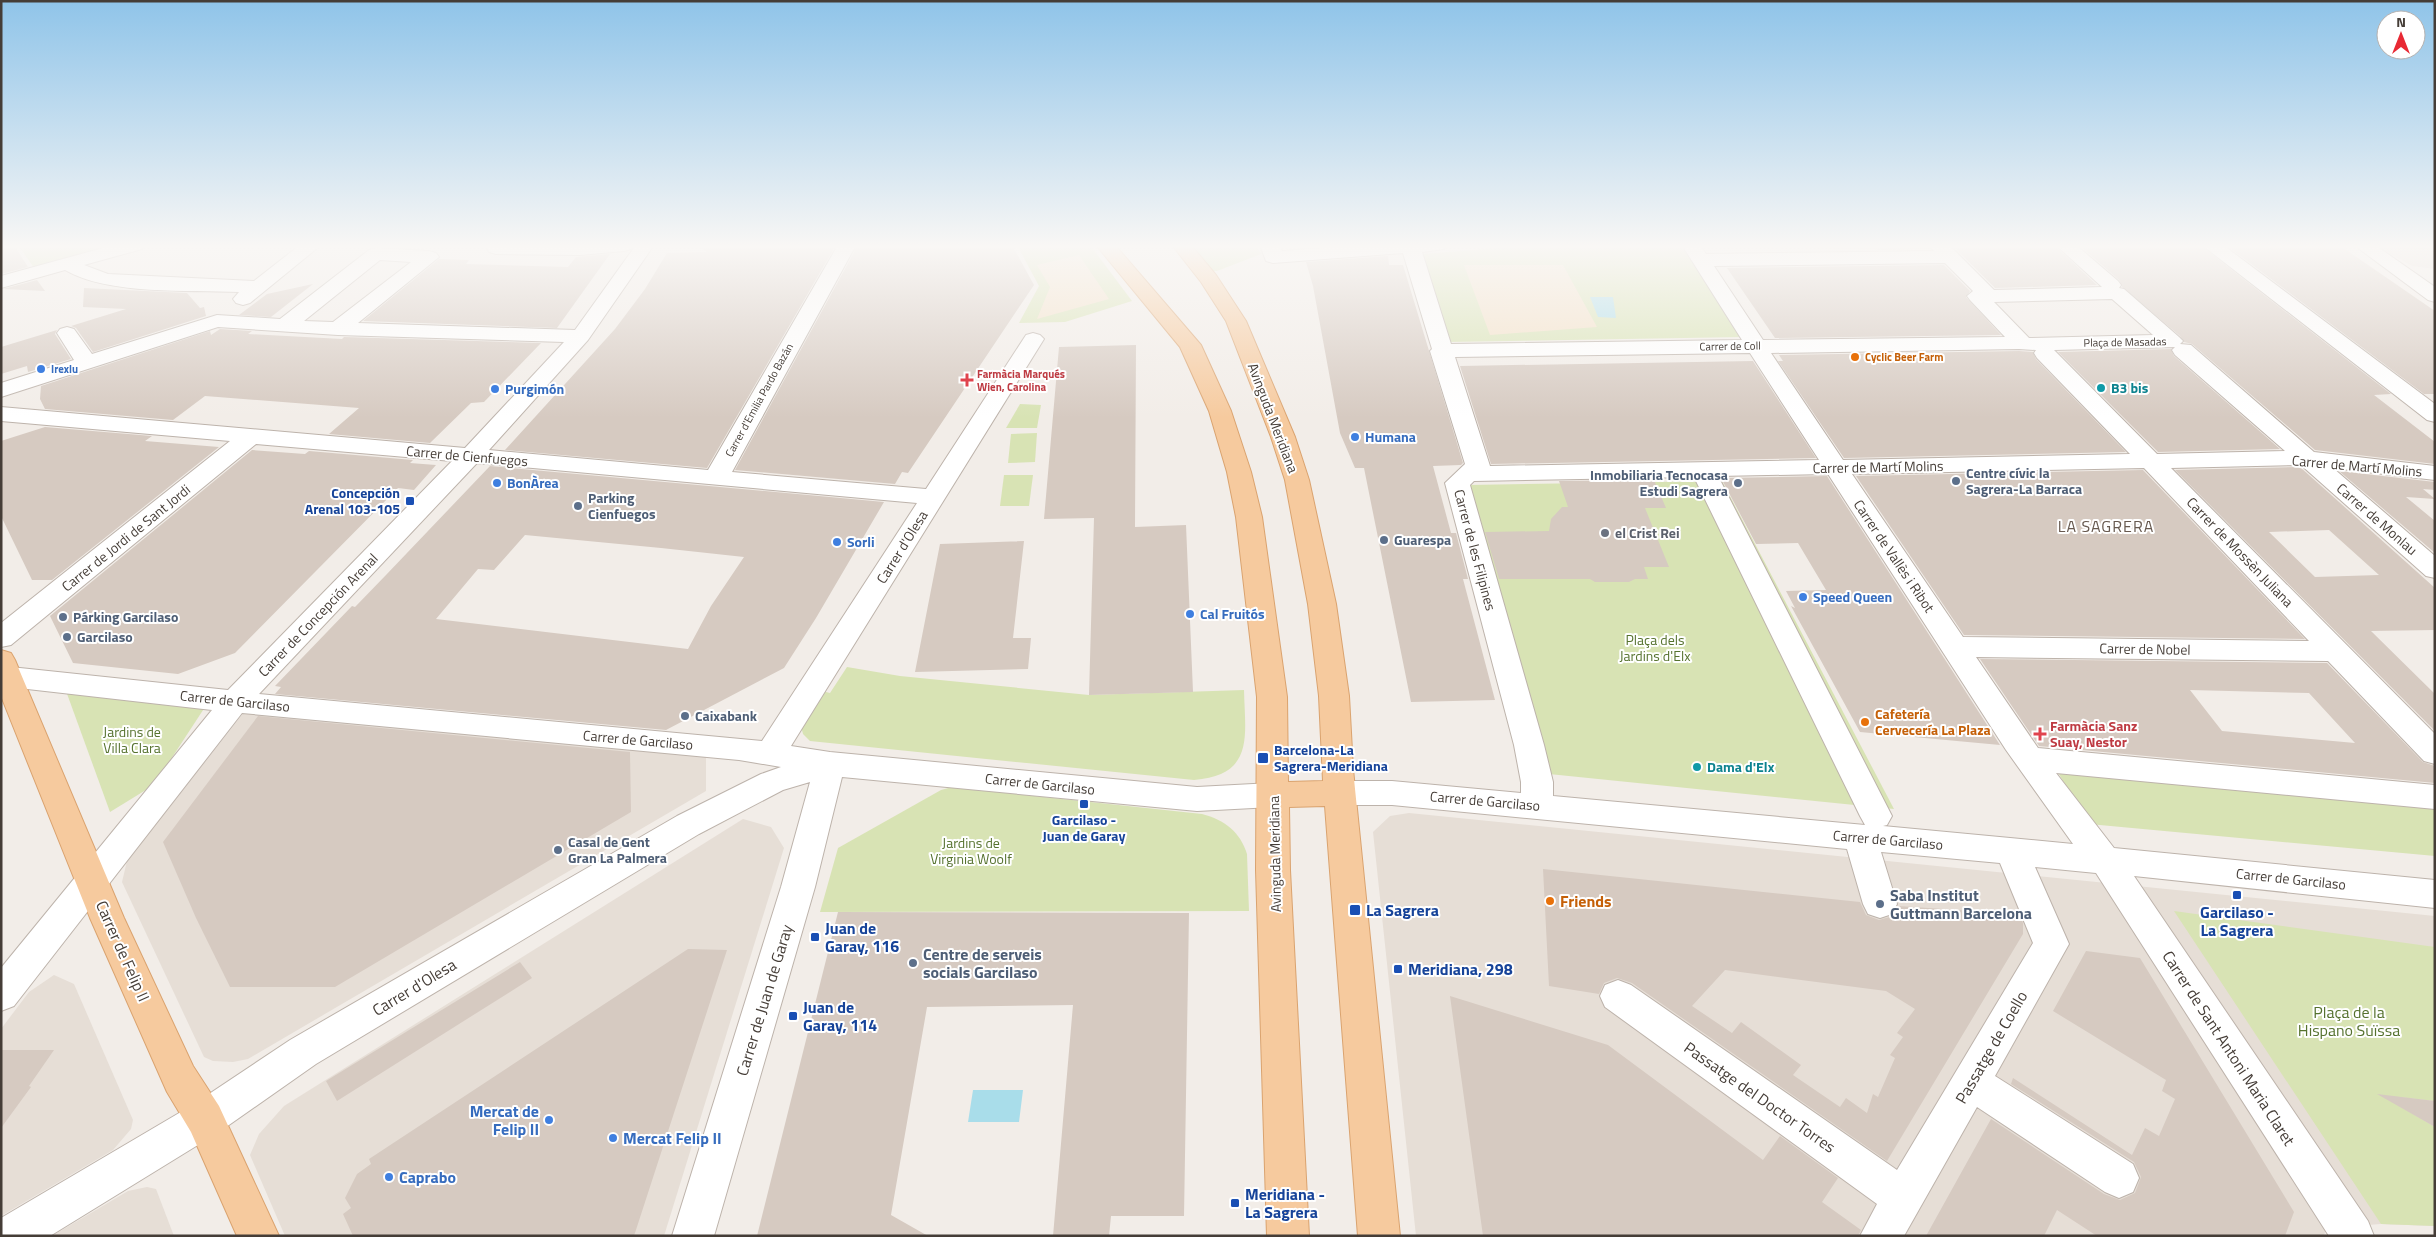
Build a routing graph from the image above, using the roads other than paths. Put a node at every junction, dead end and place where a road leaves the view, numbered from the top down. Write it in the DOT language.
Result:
graph roads {
  1 [pos="239,303"];
  2 [pos="314,303"];
  3 [pos="371,303"];
  4 [pos="604,303"];
  5 [pos="814,303"];
  6 [pos="1154,303"];
  7 [pos="1224,303"];
  8 [pos="1427,303"];
  9 [pos="1729,303"];
  10 [pos="1983,303"];
  11 [pos="2129,303"];
  12 [pos="2286,303"];
  13 [pos="218,321"];
  14 [pos="284,326"];
  15 [pos="338,329"];
  16 [pos="67,333"];
  17 [pos="581,336"];
  18 [pos="1034,339"];
  19 [pos="2019,343"];
  20 [pos="1758,346"];
  21 [pos="2183,350"];
  22 [pos="1441,351"];
  23 [pos="2045,353"];
  24 [pos="87,363"];
  25 [pos="47,375"];
  26 [pos="1,390"];
  27 [pos="9,415"];
  28 [pos="2435,415"];
  29 [pos="250,437"];
  30 [pos="471,456"];
  31 [pos="2307,458"];
  32 [pos="2153,462"];
  33 [pos="1836,468"];
  34 [pos="1703,470"];
  35 [pos="2435,473"];
  36 [pos="1470,474"];
  37 [pos="716,476"];
  38 [pos="934,496"];
  39 [pos="2435,570"];
  40 [pos="1,638"];
  41 [pos="1954,647"];
  42 [pos="2336,651"];
  43 [pos="4,671"];
  44 [pos="235,701"];
  45 [pos="2435,752"];
  46 [pos="770,753"];
  47 [pos="2029,759"];
  48 [pos="830,764"];
  49 [pos="1340,793"];
  50 [pos="1274,795"];
  51 [pos="2435,796"];
  52 [pos="1537,806"];
  53 [pos="1868,827"];
  54 [pos="2012,852"];
  55 [pos="2106,861"];
  56 [pos="92,880"];
  57 [pos="2435,894"];
  58 [pos="1880,904"];
  59 [pos="1,994"];
  60 [pos="1618,996"];
  61 [pos="1971,1082"];
  62 [pos="204,1119"];
  63 [pos="2118,1178"];
  64 [pos="1903,1198"];
  65 [pos="11,1236"];
  66 [pos="258,1236"];
  67 [pos="693,1236"];
  68 [pos="1288,1236"];
  69 [pos="1380,1236"];
  70 [pos="1881,1236"];
  71 [pos="2353,1236"];
  1 -- 13 [label="street"];
  2 -- 14 [label="street"];
  3 -- 15 [label="street"];
  4 -- 17 [label="street, Carrer de Concepción Arenal"];
  5 -- 37 [label="street, Carrer d'Emilia Pardo Bazán"];
  6 -- 50 [label="main road, Avinguda Meridiana"];
  7 -- 49 [label="main road, Avinguda Meridiana"];
  8 -- 22 [label="street, Carrer de les Filipines"];
  9 -- 20 [label="street, Carrer de Vallès i Ribot"];
  10 -- 11 [label="street, Plaça de Masadas"];
  12 -- 28 [label="street"];
  13 -- 14 [label="street"];
  13 -- 24 [label="street"];
  14 -- 15 [label="street"];
  15 -- 17 [label="street"];
  16 -- 24 [label="street"];
  17 -- 30 [label="street, Carrer de Concepción Arenal"];
  18 -- 38 [label="street, Carrer d'Olesa"];
  19 -- 20 [label="street, Carrer de Coll"];
  20 -- 22 [label="street, Carrer de Coll"];
  20 -- 33 [label="street, Carrer de Vallès i Ribot"];
  21 -- 31 [label="street, Carrer de Monlau"];
  22 -- 36 [label="street, Carrer de les Filipines"];
  23 -- 32 [label="street, Carrer de Mossèn Juliana"];
  24 -- 25 [label="street"];
  25 -- 26 [label="street"];
  25 -- 27 [label="street"];
  27 -- 29 [label="street, Carrer de Cienfuegos"];
  29 -- 30 [label="street, Carrer de Cienfuegos"];
  29 -- 40 [label="street, Carrer de Jordi de Sant Jordi"];
  30 -- 37 [label="street, Carrer de Cienfuegos"];
  30 -- 44 [label="street, Carrer de Concepción Arenal"];
  31 -- 32 [label="street, Carrer de Martí Molins"];
  31 -- 35 [label="street, Carrer de Martí Molins"];
  31 -- 39 [label="street, Carrer de Monlau"];
  32 -- 33 [label="street, Carrer de Martí Molins"];
  32 -- 42 [label="street, Carrer de Mossèn Juliana"];
  33 -- 34 [label="street, Carrer de Martí Molins"];
  33 -- 41 [label="street, Carrer de Vallès i Ribot"];
  34 -- 36 [label="street, Carrer de Martí Molins"];
  34 -- 53 [label="street"];
  36 -- 52 [label="street, Carrer de les Filipines"];
  37 -- 38 [label="street, Carrer de Cienfuegos"];
  38 -- 46 [label="street, Carrer d'Olesa"];
  41 -- 42 [label="street, Carrer de Nobel"];
  41 -- 47 [label="street, Carrer de Vallès i Ribot"];
  42 -- 45 [label="street, Carrer de Mossèn Juliana"];
  43 -- 44 [label="street, Carrer de Garcilaso"];
  43 -- 56 [label="main road, Carrer de Felip II"];
  44 -- 46 [label="street, Carrer de Garcilaso"];
  44 -- 56 [label="street, Carrer de Concepción Arenal"];
  46 -- 48 [label="street, Carrer de Garcilaso"];
  47 -- 51 [label="street"];
  47 -- 55 [label="street, Carrer de Vallès i Ribot"];
  48 -- 50 [label="street, Carrer de Garcilaso"];
  48 -- 62 [label="street, Carrer d'Olesa"];
  48 -- 67 [label="street, Carrer de Juan de Garay"];
  49 -- 50 [label="main road"];
  49 -- 52 [label="street, Carrer de Garcilaso"];
  49 -- 69 [label="main road, Avinguda Meridiana"];
  50 -- 68 [label="main road, Avinguda Meridiana"];
  52 -- 53 [label="street, Carrer de Garcilaso"];
  53 -- 54 [label="street, Carrer de Garcilaso"];
  53 -- 58 [label="street"];
  54 -- 55 [label="street, Carrer de Garcilaso"];
  54 -- 61 [label="street, Passatge de Coello"];
  55 -- 57 [label="street, Carrer de Garcilaso"];
  55 -- 71 [label="street, Carrer de Sant Antoni Maria Claret"];
  56 -- 59 [label="street, Carrer de Concepción Arenal"];
  56 -- 62 [label="main road, Carrer de Felip II"];
  60 -- 64 [label="street, Passatge del Doctor Torres"];
  61 -- 63 [label="street"];
  61 -- 64 [label="street, Passatge de Coello"];
  62 -- 65 [label="street, Carrer d'Olesa"];
  62 -- 66 [label="main road, Carrer de Felip II"];
  64 -- 70 [label="street, Passatge de Coello"];
}
